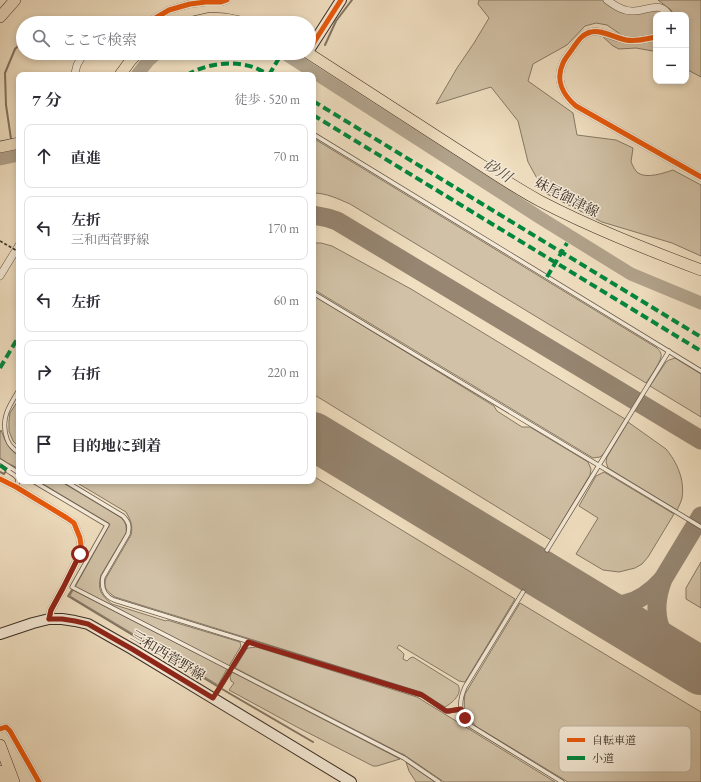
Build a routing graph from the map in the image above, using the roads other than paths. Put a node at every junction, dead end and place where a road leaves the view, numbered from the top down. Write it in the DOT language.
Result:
graph roads {
  1 [pos="15,0"];
  2 [pos="227,0"];
  3 [pos="341,0"];
  4 [pos="607,0"];
  5 [pos="667,12"];
  6 [pos="159,16"];
  7 [pos="0,17"];
  8 [pos="653,38"];
  9 [pos="316,39"];
  10 [pos="316,58"];
  11 [pos="80,60"];
  12 [pos="131,60"];
  13 [pos="75,72"];
  14 [pos="122,72"];
  15 [pos="316,136"];
  16 [pos="16,144"];
  17 [pos="0,147"];
  18 [pos="701,177"];
  19 [pos="16,250"];
  20 [pos="701,270"];
  21 [pos="0,276"];
  22 [pos="316,295"];
  23 [pos="669,352"];
  24 [pos="701,371"];
  25 [pos="16,395"];
  26 [pos="2,428"];
  27 [pos="16,451"];
  28 [pos="0,461"];
  29 [pos="599,465"];
  30 [pos="10,468"];
  31 [pos="16,471"];
  32 [pos="16,476"];
  33 [pos="0,479"];
  34 [pos="17,484"];
  35 [pos="38,484"];
  36 [pos="70,484"];
  37 [pos="16,487"];
  38 [pos="701,527"];
  39 [pos="547,550"];
  40 [pos="523,592"];
  41 [pos="49,619"];
  42 [pos="0,634"];
  43 [pos="248,642"];
  44 [pos="231,669"];
  45 [pos="213,698"];
  46 [pos="461,709"];
  47 [pos="0,729"];
  48 [pos="0,745"];
  49 [pos="0,771"];
  50 [pos="4,782"];
  51 [pos="14,782"];
  52 [pos="39,782"];
  53 [pos="351,782"];
  54 [pos="439,782"];
  55 [pos="562,782"];
  1 -- 7 [label="main road"];
  2 -- 6 [label="street"];
  3 -- 9 [label="main road"];
  4 -- 5 [label="street"];
  8 -- 18 [label="street"];
  10 -- 20 [label="main road, 妹尾御津線"];
  11 -- 13 [label="street"];
  12 -- 14 [label="main road"];
  15 -- 23 [label="lane"];
  16 -- 17 [label="main road"];
  19 -- 21 [label="street"];
  22 -- 29 [label="lane"];
  23 -- 24 [label="lane"];
  23 -- 29 [label="lane"];
  25 -- 26 [label="lane"];
  26 -- 27 [label="lane"];
  28 -- 30 [label="lane"];
  29 -- 38 [label="lane"];
  29 -- 39 [label="lane"];
  30 -- 31 [label="lane"];
  30 -- 32 [label="lane"];
  33 -- 37 [label="street"];
  34 -- 37 [label="lane"];
  35 -- 44 [label="lane"];
  36 -- 43 [label="lane"];
  37 -- 41 [label="street"];
  40 -- 46 [label="lane"];
  41 -- 42 [label="main road, 三和西菅野線"];
  41 -- 45 [label="main road, 三和西菅野線"];
  43 -- 44 [label="lane"];
  43 -- 46 [label="lane"];
  44 -- 45 [label="lane"];
  44 -- 54 [label="lane"];
  45 -- 53 [label="main road, 三和西菅野線"];
  46 -- 55 [label="lane"];
  47 -- 52 [label="street"];
  48 -- 51 [label="main road"];
  49 -- 50 [label="main road"];
}
